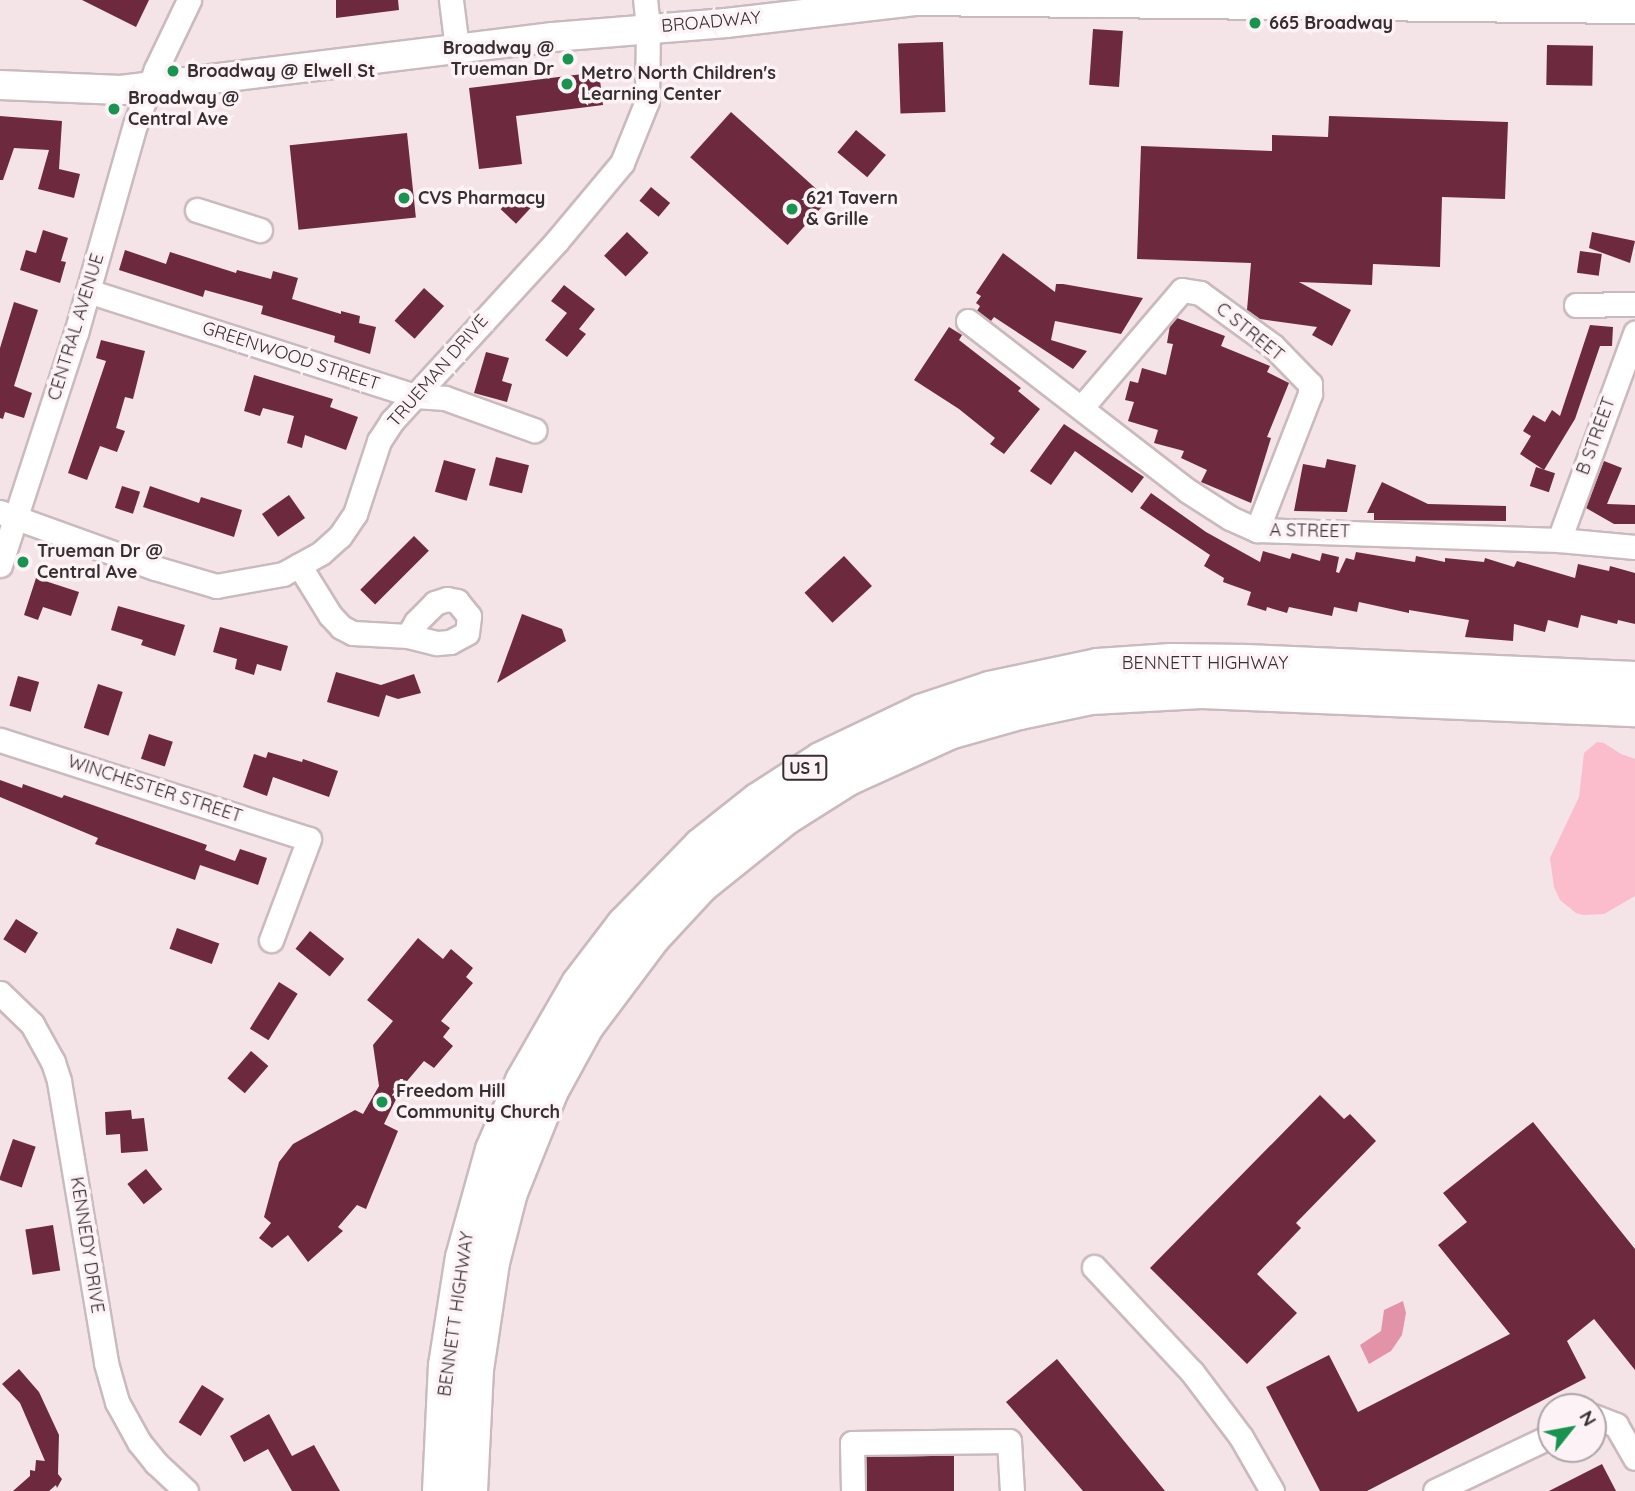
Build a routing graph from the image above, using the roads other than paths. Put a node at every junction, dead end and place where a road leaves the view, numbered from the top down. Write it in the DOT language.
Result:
graph roads {
  1 [pos="189,0"];
  2 [pos="452,0"];
  3 [pos="1194,2"];
  4 [pos="1416,2"];
  5 [pos="1635,9"];
  6 [pos="647,14"];
  7 [pos="457,48"];
  8 [pos="0,85"];
  9 [pos="149,88"];
  10 [pos="197,210"];
  11 [pos="260,230"];
  12 [pos="88,291"];
  13 [pos="1635,304"];
  14 [pos="1576,305"];
  15 [pos="968,321"];
  16 [pos="1635,332"];
  17 [pos="415,396"];
  18 [pos="1082,407"];
  19 [pos="534,430"];
  20 [pos="8,515"];
  21 [pos="1257,530"];
  22 [pos="1559,540"];
  23 [pos="1635,547"];
  24 [pos="0,565"];
  25 [pos="299,565"];
  26 [pos="408,636"];
  27 [pos="1635,678"];
  28 [pos="1635,709"];
  29 [pos="0,740"];
  30 [pos="271,940"];
  31 [pos="0,993"];
  32 [pos="1094,1267"];
  33 [pos="1607,1421"];
  34 [pos="1537,1443"];
  35 [pos="1635,1458"];
  36 [pos="186,1491"];
  37 [pos="439,1491"];
  38 [pos="470,1491"];
  39 [pos="853,1491"];
  40 [pos="1012,1491"];
  41 [pos="1272,1491"];
  42 [pos="1435,1491"];
  1 -- 9 [label="street, CENTRAL AVENUE"];
  2 -- 7 [label="street"];
  3 -- 4 [label="main road, BROADWAY"];
  3 -- 6 [label="main road, BROADWAY"];
  4 -- 5 [label="main road, BROADWAY"];
  6 -- 7 [label="main road, BROADWAY"];
  6 -- 17 [label="street, TRUEMAN DRIVE"];
  7 -- 9 [label="main road, BROADWAY"];
  8 -- 9 [label="main road, BROADWAY"];
  9 -- 12 [label="street, CENTRAL AVENUE"];
  10 -- 11 [label="street"];
  12 -- 17 [label="street, GREENWOOD STREET"];
  12 -- 20 [label="street, CENTRAL AVENUE"];
  13 -- 14 [label="street"];
  15 -- 18 [label="street, A STREET"];
  16 -- 22 [label="street, B STREET"];
  17 -- 19 [label="street, GREENWOOD STREET"];
  17 -- 25 [label="street, TRUEMAN DRIVE"];
  18 -- 21 [label="street, A STREET"];
  18 -- 21 [label="street, C STREET"];
  20 -- 24 [label="street, CENTRAL AVENUE"];
  20 -- 25 [label="street, TRUEMAN DRIVE"];
  21 -- 22 [label="street, A STREET"];
  22 -- 23 [label="street, A STREET"];
  25 -- 26 [label="street"];
  27 -- 37 [label="highway, BENNETT HIGHWAY / US 1"];
  28 -- 38 [label="highway, BENNETT HIGHWAY / US 1"];
  29 -- 30 [label="street, WINCHESTER STREET"];
  31 -- 36 [label="street, KENNEDY DRIVE"];
  32 -- 41 [label="street"];
  33 -- 35 [label="street"];
  34 -- 42 [label="street"];
  39 -- 40 [label="street"];
}
